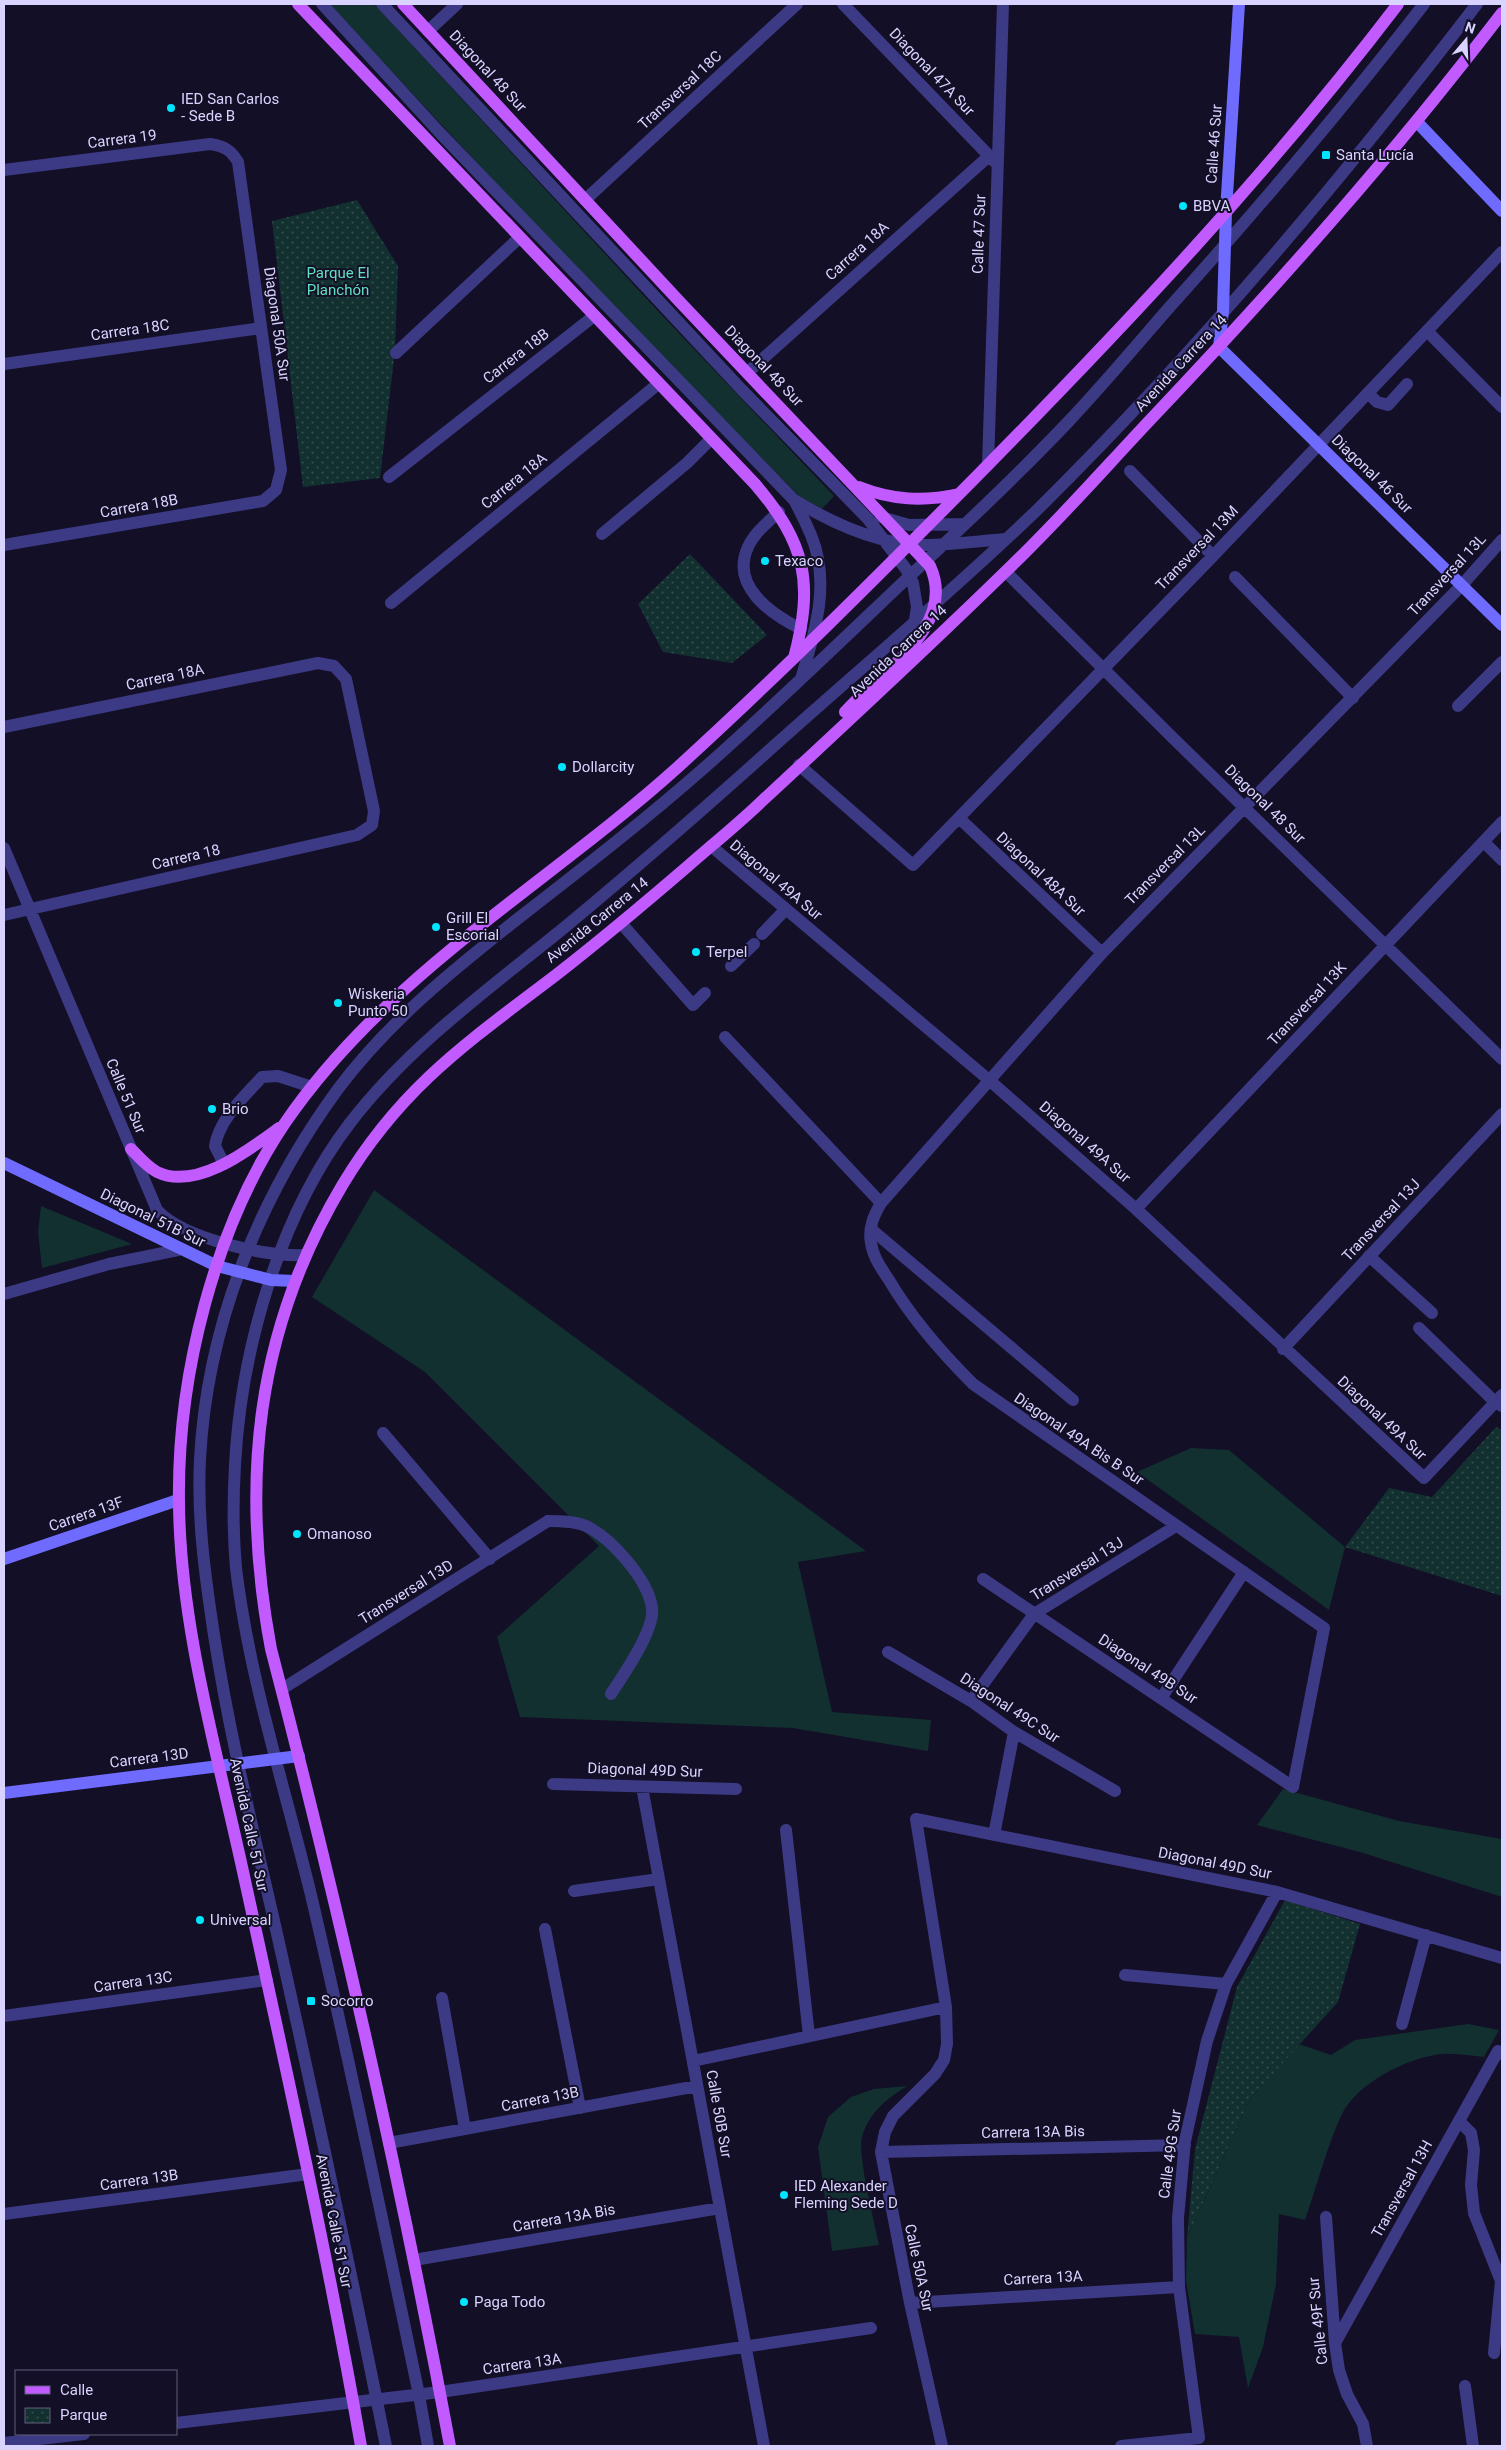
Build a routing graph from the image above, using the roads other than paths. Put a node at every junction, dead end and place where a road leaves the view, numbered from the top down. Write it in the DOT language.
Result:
graph roads {
  1 [pos="298,4"];
  2 [pos="322,4"];
  3 [pos="382,4"];
  4 [pos="403,4"];
  5 [pos="457,4"];
  6 [pos="797,4"];
  7 [pos="843,4"];
  8 [pos="1003,4"];
  9 [pos="1239,4"];
  10 [pos="1398,4"];
  11 [pos="1424,4"];
  12 [pos="1477,4"];
  13 [pos="1502,13"];
  14 [pos="428,30"];
  15 [pos="1418,122"];
  16 [pos="993,160"];
  17 [pos="238,162"];
  18 [pos="4,170"];
  19 [pos="585,200"];
  20 [pos="1226,211"];
  21 [pos="1502,211"];
  22 [pos="520,238"];
  23 [pos="1225,246"];
  24 [pos="1502,252"];
  25 [pos="1223,311"];
  26 [pos="594,316"];
  27 [pos="261,328"];
  28 [pos="1426,332"];
  29 [pos="1219,347"];
  30 [pos="396,353"];
  31 [pos="4,364"];
  32 [pos="748,372"];
  33 [pos="658,384"];
  34 [pos="1407,384"];
  35 [pos="1368,393"];
  36 [pos="1502,407"];
  37 [pos="711,439"];
  38 [pos="1319,445"];
  39 [pos="988,465"];
  40 [pos="1130,471"];
  41 [pos="389,477"];
  42 [pos="854,485"];
  43 [pos="276,490"];
  44 [pos="842,492"];
  45 [pos="959,494"];
  46 [pos="794,500"];
  47 [pos="779,512"];
  48 [pos="888,520"];
  49 [pos="965,524"];
  50 [pos="928,525"];
  51 [pos="602,534"];
  52 [pos="884,538"];
  53 [pos="1006,539"];
  54 [pos="1502,540"];
  55 [pos="910,544"];
  56 [pos="944,544"];
  57 [pos="4,545"];
  58 [pos="898,556"];
  59 [pos="1213,556"];
  60 [pos="926,561"];
  61 [pos="1006,572"];
  62 [pos="910,576"];
  63 [pos="1234,578"];
  64 [pos="1462,585"];
  65 [pos="937,600"];
  66 [pos="391,603"];
  67 [pos="915,620"];
  68 [pos="1502,624"];
  69 [pos="802,629"];
  70 [pos="812,640"];
  71 [pos="794,659"];
  72 [pos="1502,662"];
  73 [pos="1103,668"];
  74 [pos="800,680"];
  75 [pos="1353,698"];
  76 [pos="1458,706"];
  77 [pos="4,727"];
  78 [pos="799,765"];
  79 [pos="1245,808"];
  80 [pos="959,818"];
  81 [pos="1502,822"];
  82 [pos="372,825"];
  83 [pos="1484,842"];
  84 [pos="711,846"];
  85 [pos="4,848"];
  86 [pos="1502,860"];
  87 [pos="29,909"];
  88 [pos="786,909"];
  89 [pos="4,915"];
  90 [pos="621,923"];
  91 [pos="762,934"];
  92 [pos="754,944"];
  93 [pos="1386,945"];
  94 [pos="1102,953"];
  95 [pos="732,966"];
  96 [pos="705,993"];
  97 [pos="724,1037"];
  98 [pos="1502,1058"];
  99 [pos="989,1080"];
  100 [pos="312,1087"];
  101 [pos="1502,1114"];
  102 [pos="283,1125"];
  103 [pos="130,1149"];
  104 [pos="4,1163"];
  105 [pos="224,1164"];
  106 [pos="881,1203"];
  107 [pos="1136,1209"];
  108 [pos="871,1229"];
  109 [pos="225,1244"];
  110 [pos="248,1249"];
  111 [pos="178,1250"];
  112 [pos="305,1255"];
  113 [pos="280,1256"];
  114 [pos="1369,1256"];
  115 [pos="217,1266"];
  116 [pos="238,1274"];
  117 [pos="271,1280"];
  118 [pos="295,1281"];
  119 [pos="4,1294"];
  120 [pos="1432,1313"];
  121 [pos="1419,1328"];
  122 [pos="1284,1348"];
  123 [pos="1073,1400"];
  124 [pos="1500,1401"];
  125 [pos="383,1433"];
  126 [pos="178,1500"];
  127 [pos="1176,1526"];
  128 [pos="4,1559"];
  129 [pos="490,1559"];
  130 [pos="1244,1572"];
  131 [pos="983,1579"];
  132 [pos="1034,1614"];
  133 [pos="888,1652"];
  134 [pos="282,1689"];
  135 [pos="612,1694"];
  136 [pos="1162,1697"];
  137 [pos="971,1701"];
  138 [pos="1014,1732"];
  139 [pos="298,1756"];
  140 [pos="277,1758"];
  141 [pos="238,1764"];
  142 [pos="220,1766"];
  143 [pos="553,1784"];
  144 [pos="642,1787"];
  145 [pos="1293,1787"];
  146 [pos="736,1789"];
  147 [pos="1116,1791"];
  148 [pos="4,1793"];
  149 [pos="916,1819"];
  150 [pos="786,1830"];
  151 [pos="994,1835"];
  152 [pos="660,1879"];
  153 [pos="574,1891"];
  154 [pos="1276,1892"];
  155 [pos="545,1929"];
  156 [pos="1426,1935"];
  157 [pos="1502,1958"];
  158 [pos="1126,1975"];
  159 [pos="267,1980"];
  160 [pos="1226,1984"];
  161 [pos="442,1998"];
  162 [pos="946,2007"];
  163 [pos="4,2016"];
  164 [pos="1402,2024"];
  165 [pos="809,2036"];
  166 [pos="1500,2053"];
  167 [pos="693,2061"];
  168 [pos="697,2086"];
  169 [pos="580,2108"];
  170 [pos="1459,2121"];
  171 [pos="465,2129"];
  172 [pos="389,2143"];
  173 [pos="1185,2145"];
  174 [pos="881,2152"];
  175 [pos="308,2174"];
  176 [pos="720,2208"];
  177 [pos="4,2214"];
  178 [pos="1326,2217"];
  179 [pos="414,2260"];
  180 [pos="1179,2286"];
  181 [pos="910,2303"];
  182 [pos="871,2328"];
  183 [pos="1335,2343"];
  184 [pos="746,2347"];
  185 [pos="1494,2353"];
  186 [pos="1466,2386"];
  187 [pos="440,2392"];
  188 [pos="420,2395"];
  189 [pos="377,2400"];
  190 [pos="354,2403"];
  191 [pos="178,2423"];
  192 [pos="75,2435"];
  193 [pos="4,2443"];
  194 [pos="361,2446"];
  195 [pos="386,2446"];
  196 [pos="428,2446"];
  197 [pos="450,2446"];
  198 [pos="764,2446"];
  199 [pos="942,2446"];
  200 [pos="1120,2446"];
  201 [pos="1367,2446"];
  202 [pos="1473,2446"];
  1 -- 22 [label="main road"];
  2 -- 46 [label="street"];
  3 -- 44 [label="street"];
  4 -- 14 [label="main road, Diagonal 48 Sur"];
  5 -- 14 [label="street"];
  6 -- 19 [label="street, Transversal 18C"];
  7 -- 16 [label="street, Diagonal 47A Sur"];
  8 -- 16 [label="street, Calle 47 Sur"];
  9 -- 20 [label="street, Calle 46 Sur"];
  10 -- 20 [label="main road"];
  11 -- 23 [label="street"];
  12 -- 25 [label="street"];
  13 -- 15 [label="main road, Avenida Carrera 14"];
  14 -- 19 [label="main road, Diagonal 48 Sur"];
  15 -- 21 [label="street"];
  15 -- 29 [label="main road, Avenida Carrera 14"];
  16 -- 32 [label="street, Carrera 18A"];
  16 -- 39 [label="street, Calle 47 Sur"];
  17 -- 18 [label="street, Carrera 19"];
  17 -- 27 [label="street, Diagonal 50A Sur"];
  19 -- 32 [label="main road, Diagonal 48 Sur"];
  20 -- 23 [label="street, Calle 46 Sur"];
  20 -- 39 [label="main road"];
  22 -- 26 [label="main road"];
  22 -- 30 [label="street"];
  23 -- 25 [label="street, Calle 46 Sur"];
  23 -- 49 [label="street"];
  24 -- 28 [label="street, Transversal 13M"];
  25 -- 29 [label="street, Calle 46 Sur"];
  25 -- 53 [label="street"];
  26 -- 33 [label="main road"];
  26 -- 41 [label="street, Carrera 18B"];
  27 -- 31 [label="street, Carrera 18C"];
  27 -- 43 [label="street, Diagonal 50A Sur"];
  28 -- 35 [label="street, Transversal 13M"];
  28 -- 36 [label="street"];
  29 -- 38 [label="street, Diagonal 46 Sur"];
  29 -- 61 [label="main road, Avenida Carrera 14"];
  32 -- 42 [label="main road, Diagonal 48 Sur"];
  33 -- 37 [label="main road"];
  33 -- 66 [label="street, Carrera 18A"];
  34 -- 35 [label="street"];
  35 -- 38 [label="street, Transversal 13M"];
  37 -- 47 [label="main road"];
  37 -- 51 [label="street"];
  38 -- 59 [label="street, Transversal 13M"];
  38 -- 64 [label="street, Diagonal 46 Sur"];
  39 -- 45 [label="main road"];
  40 -- 59 [label="street"];
  42 -- 45 [label="main road"];
  42 -- 48 [label="main road, Diagonal 48 Sur"];
  43 -- 57 [label="street, Carrera 18B"];
  44 -- 48 [label="street"];
  44 -- 52 [label="street"];
  45 -- 50 [label="main road"];
  46 -- 52 [label="street"];
  46 -- 70 [label="street"];
  47 -- 69 [label="main road"];
  47 -- 69 [label="street"];
  48 -- 50 [label="street"];
  48 -- 55 [label="main road, Diagonal 48 Sur"];
  49 -- 50 [label="street"];
  49 -- 56 [label="street"];
  50 -- 55 [label="main road"];
  52 -- 55 [label="street"];
  52 -- 58 [label="street"];
  53 -- 56 [label="street"];
  53 -- 65 [label="street"];
  54 -- 64 [label="street, Transversal 13L"];
  55 -- 56 [label="street"];
  55 -- 58 [label="main road"];
  55 -- 60 [label="main road, Diagonal 48 Sur"];
  56 -- 60 [label="street"];
  58 -- 62 [label="street"];
  58 -- 70 [label="main road"];
  59 -- 73 [label="street, Transversal 13M"];
  60 -- 62 [label="street"];
  60 -- 65 [label="main road, Diagonal 48 Sur"];
  61 -- 73 [label="street, Diagonal 48 Sur"];
  61 -- 78 [label="main road, Avenida Carrera 14"];
  62 -- 67 [label="street"];
  62 -- 74 [label="street"];
  63 -- 75 [label="street"];
  64 -- 68 [label="street, Diagonal 46 Sur"];
  64 -- 75 [label="street, Transversal 13L"];
  65 -- 67 [label="street"];
  65 -- 78 [label="main road, Diagonal 48 Sur"];
  67 -- 113 [label="street"];
  69 -- 71 [label="main road"];
  70 -- 71 [label="main road"];
  70 -- 74 [label="street"];
  71 -- 100 [label="main road"];
  72 -- 76 [label="street"];
  73 -- 79 [label="street, Diagonal 48 Sur"];
  73 -- 80 [label="street, Transversal 13M"];
  74 -- 110 [label="street"];
  75 -- 79 [label="street, Transversal 13L"];
  77 -- 82 [label="street, Carrera 18A"];
  78 -- 80 [label="street, Transversal 13M"];
  78 -- 84 [label="main road, Avenida Carrera 14"];
  79 -- 93 [label="street, Diagonal 48 Sur"];
  79 -- 94 [label="street, Transversal 13L"];
  80 -- 94 [label="street, Diagonal 48A Sur"];
  81 -- 83 [label="street, Transversal 13K"];
  82 -- 87 [label="street, Carrera 18"];
  83 -- 86 [label="street"];
  83 -- 93 [label="street, Transversal 13K"];
  84 -- 88 [label="street, Diagonal 49A Sur"];
  84 -- 90 [label="main road, Avenida Carrera 14"];
  85 -- 87 [label="street, Calle 51 Sur"];
  87 -- 89 [label="street, Carrera 18"];
  87 -- 103 [label="street, Calle 51 Sur"];
  88 -- 91 [label="street"];
  88 -- 99 [label="street, Diagonal 49A Sur"];
  90 -- 96 [label="street"];
  90 -- 112 [label="main road, Avenida Carrera 14"];
  92 -- 95 [label="street"];
  93 -- 98 [label="street, Diagonal 48 Sur"];
  93 -- 107 [label="street, Transversal 13K"];
  94 -- 99 [label="street, Transversal 13L"];
  97 -- 106 [label="street"];
  99 -- 106 [label="street, Transversal 13L"];
  99 -- 107 [label="street, Diagonal 49A Sur"];
  100 -- 102 [label="main road"];
  100 -- 105 [label="street"];
  101 -- 114 [label="street, Transversal 13J"];
  102 -- 105 [label="main road"];
  102 -- 109 [label="main road"];
  103 -- 105 [label="main road"];
  103 -- 109 [label="street, Calle 51 Sur"];
  104 -- 111 [label="street, Diagonal 51B Sur"];
  106 -- 108 [label="street, Transversal 13L"];
  107 -- 122 [label="street, Diagonal 49A Sur"];
  108 -- 123 [label="street"];
  108 -- 127 [label="street, Diagonal 49A Bis B Sur"];
  109 -- 110 [label="street, Calle 51 Sur"];
  109 -- 115 [label="main road"];
  110 -- 113 [label="street, Calle 51 Sur"];
  110 -- 116 [label="street"];
  111 -- 115 [label="street, Diagonal 51B Sur"];
  111 -- 119 [label="street"];
  112 -- 113 [label="street, Calle 51 Sur"];
  112 -- 118 [label="main road, Avenida Carrera 14"];
  113 -- 117 [label="street"];
  114 -- 120 [label="street"];
  114 -- 122 [label="street, Transversal 13J"];
  115 -- 116 [label="street, Diagonal 51B Sur"];
  115 -- 126 [label="main road, Avenida Calle 51 Sur"];
  116 -- 117 [label="street, Diagonal 51B Sur"];
  116 -- 141 [label="street"];
  117 -- 118 [label="street, Diagonal 51B Sur"];
  117 -- 140 [label="street"];
  118 -- 134 [label="main road"];
  121 -- 124 [label="street"];
  122 -- 124 [label="street, Diagonal 49A Sur"];
  125 -- 129 [label="street"];
  126 -- 128 [label="street, Carrera 13F"];
  126 -- 142 [label="main road, Avenida Calle 51 Sur"];
  127 -- 130 [label="street, Diagonal 49A Bis B Sur"];
  127 -- 132 [label="street, Transversal 13J"];
  129 -- 134 [label="street, Transversal 13D"];
  129 -- 135 [label="street, Transversal 13D"];
  130 -- 136 [label="street"];
  130 -- 145 [label="street, Diagonal 49A Bis B Sur"];
  131 -- 132 [label="street, Diagonal 49B Sur"];
  132 -- 136 [label="street, Diagonal 49B Sur"];
  132 -- 137 [label="street, Transversal 13J"];
  133 -- 137 [label="street, Diagonal 49C Sur"];
  134 -- 139 [label="main road"];
  136 -- 145 [label="street, Diagonal 49B Sur"];
  137 -- 138 [label="street, Diagonal 49C Sur"];
  138 -- 147 [label="street, Diagonal 49C Sur"];
  138 -- 151 [label="street"];
  139 -- 140 [label="street, Carrera 13D"];
  139 -- 172 [label="main road"];
  140 -- 141 [label="street, Carrera 13D"];
  140 -- 188 [label="street"];
  141 -- 142 [label="street, Carrera 13D"];
  141 -- 189 [label="street"];
  142 -- 148 [label="street, Carrera 13D"];
  142 -- 159 [label="main road, Avenida Calle 51 Sur"];
  143 -- 144 [label="street, Diagonal 49D Sur"];
  144 -- 146 [label="street, Diagonal 49D Sur"];
  144 -- 152 [label="street, Calle 50B Sur"];
  149 -- 151 [label="street, Diagonal 49D Sur"];
  149 -- 162 [label="street, Calle 50A Sur"];
  150 -- 165 [label="street"];
  151 -- 154 [label="street, Diagonal 49D Sur"];
  152 -- 153 [label="street"];
  152 -- 167 [label="street, Calle 50B Sur"];
  154 -- 156 [label="street, Diagonal 49D Sur"];
  154 -- 160 [label="street, Calle 49G Sur"];
  155 -- 169 [label="street"];
  156 -- 157 [label="street, Diagonal 49D Sur"];
  156 -- 164 [label="street"];
  158 -- 160 [label="street"];
  159 -- 163 [label="street, Carrera 13C"];
  159 -- 175 [label="main road, Avenida Calle 51 Sur"];
  160 -- 173 [label="street, Calle 49G Sur"];
  161 -- 171 [label="street"];
  162 -- 165 [label="street"];
  162 -- 174 [label="street, Calle 50A Sur"];
  165 -- 167 [label="street"];
  166 -- 170 [label="street, Transversal 13H"];
  167 -- 168 [label="street, Calle 50B Sur"];
  168 -- 169 [label="street, Carrera 13B"];
  168 -- 176 [label="street, Calle 50B Sur"];
  169 -- 171 [label="street, Carrera 13B"];
  170 -- 183 [label="street, Transversal 13H"];
  170 -- 185 [label="street"];
  171 -- 172 [label="street, Carrera 13B"];
  172 -- 179 [label="main road"];
  173 -- 174 [label="street, Carrera 13A Bis"];
  173 -- 180 [label="street, Calle 49G Sur"];
  174 -- 181 [label="street, Calle 50A Sur"];
  175 -- 177 [label="street, Carrera 13B"];
  175 -- 190 [label="main road, Avenida Calle 51 Sur"];
  176 -- 179 [label="street, Carrera 13A Bis"];
  176 -- 184 [label="street, Calle 50B Sur"];
  178 -- 183 [label="street, Calle 49F Sur"];
  179 -- 187 [label="main road"];
  180 -- 181 [label="street, Carrera 13A"];
  180 -- 200 [label="street, Calle 49G Sur"];
  181 -- 199 [label="street, Calle 50A Sur"];
  182 -- 184 [label="street, Carrera 13A"];
  183 -- 201 [label="street, Calle 49F Sur"];
  184 -- 187 [label="street, Carrera 13A"];
  184 -- 198 [label="street, Calle 50B Sur"];
  186 -- 202 [label="street"];
  187 -- 188 [label="street, Carrera 13A"];
  187 -- 197 [label="main road"];
  188 -- 189 [label="street, Carrera 13A"];
  188 -- 196 [label="street"];
  189 -- 190 [label="street, Carrera 13A"];
  189 -- 195 [label="street"];
  190 -- 191 [label="street, Carrera 13A"];
  190 -- 194 [label="main road, Avenida Calle 51 Sur"];
  192 -- 193 [label="street"];
}
